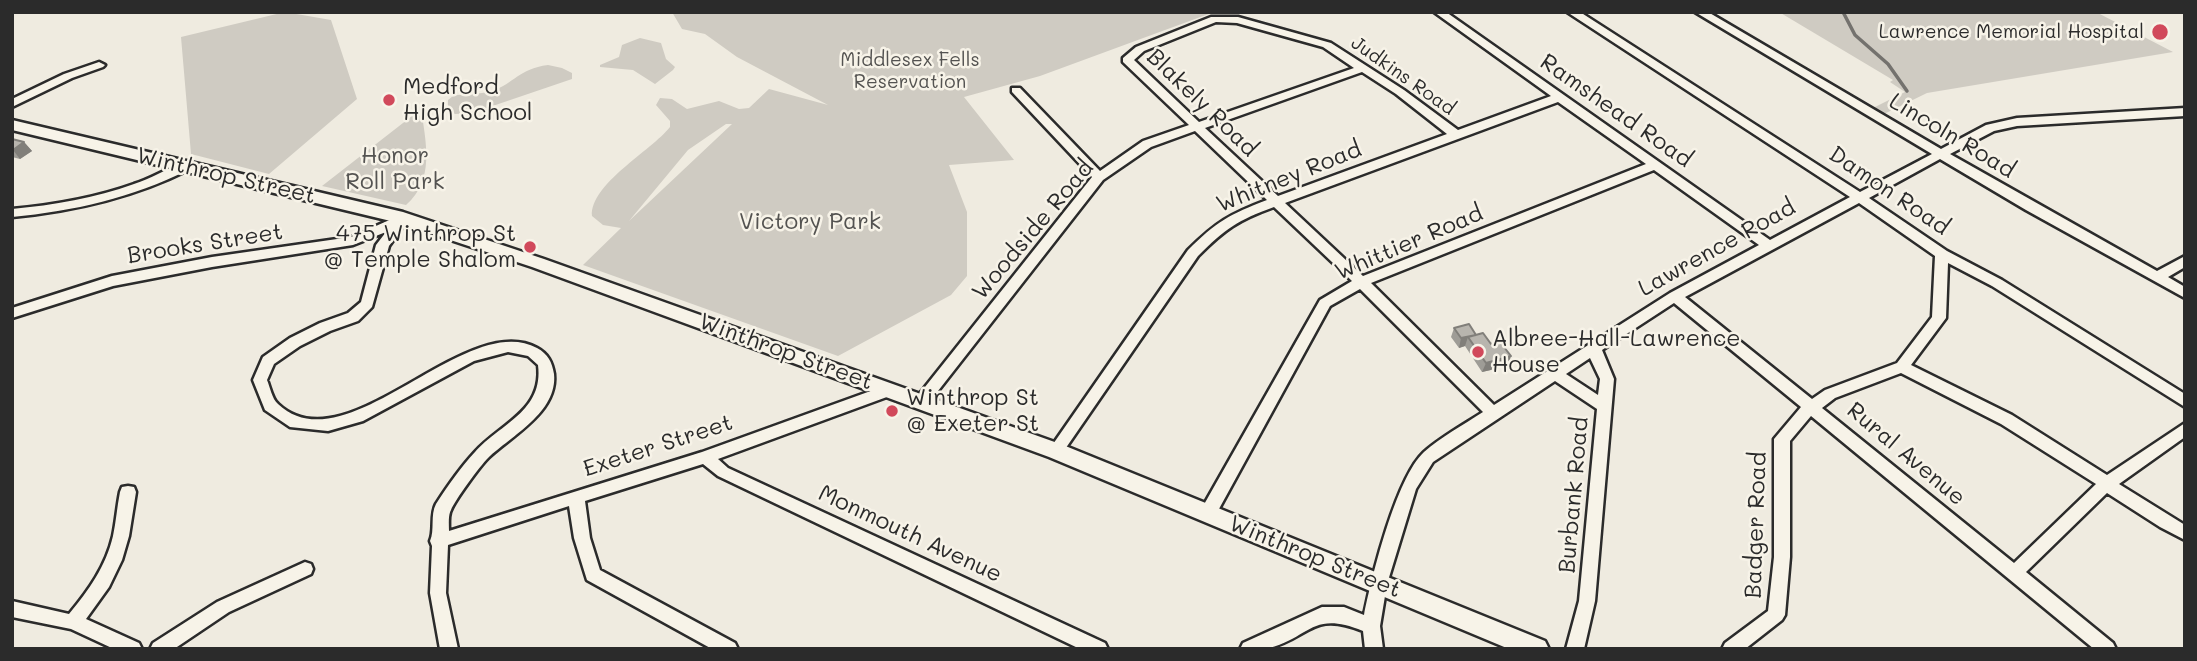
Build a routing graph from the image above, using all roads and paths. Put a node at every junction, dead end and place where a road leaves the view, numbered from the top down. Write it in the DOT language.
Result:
graph roads {
  1 [pos="1439,12"];
  2 [pos="1572,12"];
  3 [pos="1700,12"];
  4 [pos="1131,56"];
  5 [pos="99,65"];
  6 [pos="1364,68"];
  7 [pos="1016,90"];
  8 [pos="1557,98"];
  9 [pos="12,104"];
  10 [pos="2185,112"];
  11 [pos="12,125"];
  12 [pos="1193,126"];
  13 [pos="1456,135"];
  14 [pos="1939,153"];
  15 [pos="1656,165"];
  16 [pos="184,167"];
  17 [pos="1099,177"];
  18 [pos="1857,197"];
  19 [pos="1276,201"];
  20 [pos="12,213"];
  21 [pos="403,218"];
  22 [pos="1768,245"];
  23 [pos="1942,254"];
  24 [pos="2185,261"];
  25 [pos="2158,277"];
  26 [pos="1361,282"];
  27 [pos="2185,293"];
  28 [pos="1675,296"];
  29 [pos="12,313"];
  30 [pos="1593,347"];
  31 [pos="1902,367"];
  32 [pos="1554,373"];
  33 [pos="890,390"];
  34 [pos="922,401"];
  35 [pos="2185,401"];
  36 [pos="1812,406"];
  37 [pos="1605,407"];
  38 [pos="1494,414"];
  39 [pos="2185,429"];
  40 [pos="1056,451"];
  41 [pos="705,457"];
  42 [pos="2106,484"];
  43 [pos="128,492"];
  44 [pos="576,497"];
  45 [pos="1208,513"];
  46 [pos="2185,533"];
  47 [pos="439,541"];
  48 [pos="306,569"];
  49 [pos="2015,572"];
  50 [pos="1379,584"];
  51 [pos="12,609"];
  52 [pos="74,622"];
  53 [pos="1371,626"];
  54 [pos="133,649"];
  55 [pos="159,649"];
  56 [pos="449,649"];
  57 [pos="729,649"];
  58 [pos="1098,649"];
  59 [pos="1249,649"];
  60 [pos="1374,649"];
  61 [pos="1538,649"];
  62 [pos="1575,649"];
  63 [pos="1731,649"];
  64 [pos="2107,649"];
  1 -- 8 [label="street, Ramshead Road"];
  2 -- 18 [label="street, Damon Road"];
  3 -- 14 [label="street, Lincoln Road"];
  4 -- 6 [label="street, Judkins Road"];
  4 -- 12 [label="street, Blakely Road"];
  5 -- 9 [label="street"];
  6 -- 12 [label="street, Woodside Road"];
  6 -- 13 [label="street, Judkins Road"];
  7 -- 17 [label="street"];
  8 -- 13 [label="street, Whitney Road"];
  8 -- 15 [label="street, Ramshead Road"];
  10 -- 14 [label="street, Lawrence Road"];
  11 -- 16 [label="main road, Winthrop Street"];
  12 -- 17 [label="street, Woodside Road"];
  12 -- 19 [label="street, Blakely Road"];
  13 -- 19 [label="street, Whitney Road"];
  14 -- 18 [label="street, Lawrence Road"];
  14 -- 25 [label="street, Lincoln Road"];
  15 -- 22 [label="street, Ramshead Road"];
  15 -- 26 [label="street, Whittier Road"];
  16 -- 20 [label="street"];
  16 -- 21 [label="main road, Winthrop Street"];
  17 -- 34 [label="street, Woodside Road"];
  18 -- 22 [label="street, Lawrence Road"];
  18 -- 23 [label="street, Damon Road"];
  19 -- 26 [label="street, Blakely Road"];
  19 -- 40 [label="street, Whitney Road"];
  21 -- 29 [label="street, Brooks Street"];
  21 -- 33 [label="main road, Winthrop Street"];
  21 -- 47 [label="street"];
  22 -- 28 [label="street, Lawrence Road"];
  23 -- 31 [label="street"];
  23 -- 35 [label="street, Damon Road"];
  24 -- 25 [label="street"];
  25 -- 27 [label="street, Lincoln Road"];
  26 -- 38 [label="street, Blakely Road"];
  26 -- 45 [label="street, Whittier Road"];
  28 -- 30 [label="street, Lawrence Road"];
  28 -- 36 [label="street, Rural Avenue"];
  30 -- 32 [label="street, Lawrence Road"];
  30 -- 37 [label="street, Burbank Road"];
  31 -- 36 [label="street, Badger Road"];
  31 -- 42 [label="street"];
  32 -- 37 [label="street"];
  32 -- 38 [label="street, Lawrence Road"];
  33 -- 34 [label="main road, Winthrop Street"];
  33 -- 41 [label="street, Exeter Street"];
  34 -- 40 [label="main road, Winthrop Street"];
  36 -- 49 [label="street, Rural Avenue"];
  36 -- 63 [label="street, Badger Road"];
  37 -- 62 [label="street, Burbank Road"];
  38 -- 50 [label="street, Lawrence Road"];
  39 -- 42 [label="street"];
  40 -- 45 [label="main road, Winthrop Street"];
  41 -- 44 [label="street, Exeter Street"];
  41 -- 58 [label="street, Monmouth Avenue"];
  42 -- 46 [label="street"];
  42 -- 49 [label="street"];
  43 -- 52 [label="street"];
  44 -- 47 [label="street, Exeter Street"];
  44 -- 57 [label="street"];
  45 -- 50 [label="main road, Winthrop Street"];
  47 -- 56 [label="street"];
  48 -- 55 [label="street"];
  49 -- 64 [label="street, Rural Avenue"];
  50 -- 53 [label="street, Lawrence Road"];
  50 -- 61 [label="main road, Winthrop Street"];
  51 -- 52 [label="street"];
  52 -- 54 [label="street"];
  53 -- 59 [label="street"];
  53 -- 60 [label="street, Lawrence Road"];
}
